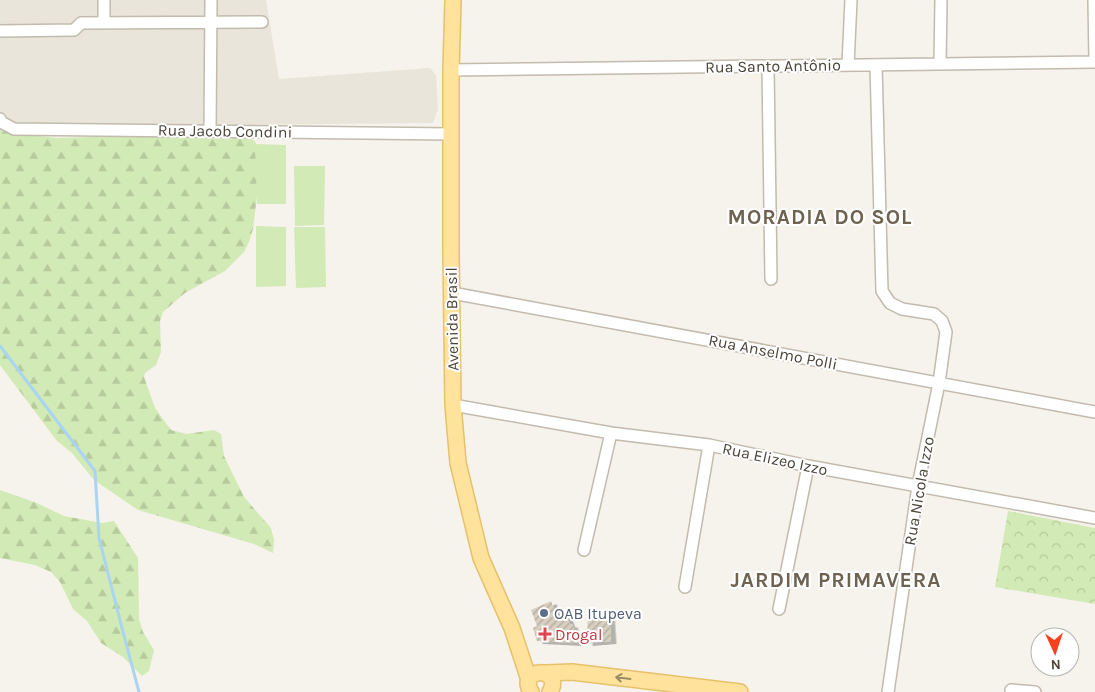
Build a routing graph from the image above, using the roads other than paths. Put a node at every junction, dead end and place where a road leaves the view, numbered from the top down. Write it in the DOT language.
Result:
graph roads {
  1 [pos="104,0"];
  2 [pos="210,0"];
  3 [pos="453,0"];
  4 [pos="851,0"];
  5 [pos="941,0"];
  6 [pos="1094,0"];
  7 [pos="210,22"];
  8 [pos="262,22"];
  9 [pos="104,23"];
  10 [pos="0,31"];
  11 [pos="1095,62"];
  12 [pos="940,64"];
  13 [pos="876,65"];
  14 [pos="768,66"];
  15 [pos="848,66"];
  16 [pos="451,70"];
  17 [pos="1,121"];
  18 [pos="210,131"];
  19 [pos="451,134"];
  20 [pos="771,279"];
  21 [pos="452,293"];
  22 [pos="939,383"];
  23 [pos="453,405"];
  24 [pos="1095,412"];
  25 [pos="611,433"];
  26 [pos="709,445"];
  27 [pos="808,466"];
  28 [pos="918,486"];
  29 [pos="1095,518"];
  30 [pos="584,550"];
  31 [pos="685,587"];
  32 [pos="779,609"];
  33 [pos="537,679"];
  34 [pos="672,688"];
  35 [pos="1012,690"];
  36 [pos="550,692"];
  37 [pos="740,692"];
  38 [pos="888,692"];
  39 [pos="1034,692"];
  1 -- 9 [label="street"];
  2 -- 7 [label="street"];
  3 -- 16 [label="main road, Avenida Brasil"];
  4 -- 15 [label="street"];
  5 -- 12 [label="street"];
  6 -- 11 [label="street"];
  7 -- 8 [label="street"];
  7 -- 9 [label="street"];
  7 -- 18 [label="street"];
  9 -- 10 [label="street"];
  11 -- 12 [label="street, Rua Santo Antônio"];
  12 -- 13 [label="street, Rua Santo Antônio"];
  13 -- 15 [label="street, Rua Santo Antônio"];
  13 -- 22 [label="street, Rua Nicola Izzo"];
  14 -- 15 [label="street, Rua Santo Antônio"];
  14 -- 16 [label="street, Rua Santo Antônio"];
  14 -- 20 [label="street"];
  16 -- 19 [label="main road, Avenida Brasil"];
  17 -- 18 [label="street, Rua Jacob Condini"];
  18 -- 19 [label="street, Rua Jacob Condini"];
  19 -- 21 [label="main road, Avenida Brasil"];
  21 -- 22 [label="street, Rua Anselmo Polli"];
  21 -- 23 [label="main road, Avenida Brasil"];
  22 -- 24 [label="street, Rua Anselmo Polli"];
  22 -- 28 [label="street, Rua Nicola Izzo"];
  23 -- 25 [label="street, Rua Elizeo Izzo"];
  23 -- 33 [label="main road, Avenida Brasil"];
  25 -- 26 [label="street, Rua Elizeo Izzo"];
  25 -- 30 [label="street"];
  26 -- 27 [label="street, Rua Elizeo Izzo"];
  26 -- 31 [label="street"];
  27 -- 28 [label="street, Rua Elizeo Izzo"];
  27 -- 32 [label="street"];
  28 -- 29 [label="street, Rua Elizeo Izzo"];
  28 -- 38 [label="street, Rua Nicola Izzo"];
  34 -- 33 [label="main road, one-way"];
  33 -- 36 [label="main road, Avenida Brasil"];
  34 -- 37 [label="main road"];
  35 -- 39 [label="street"];
}
